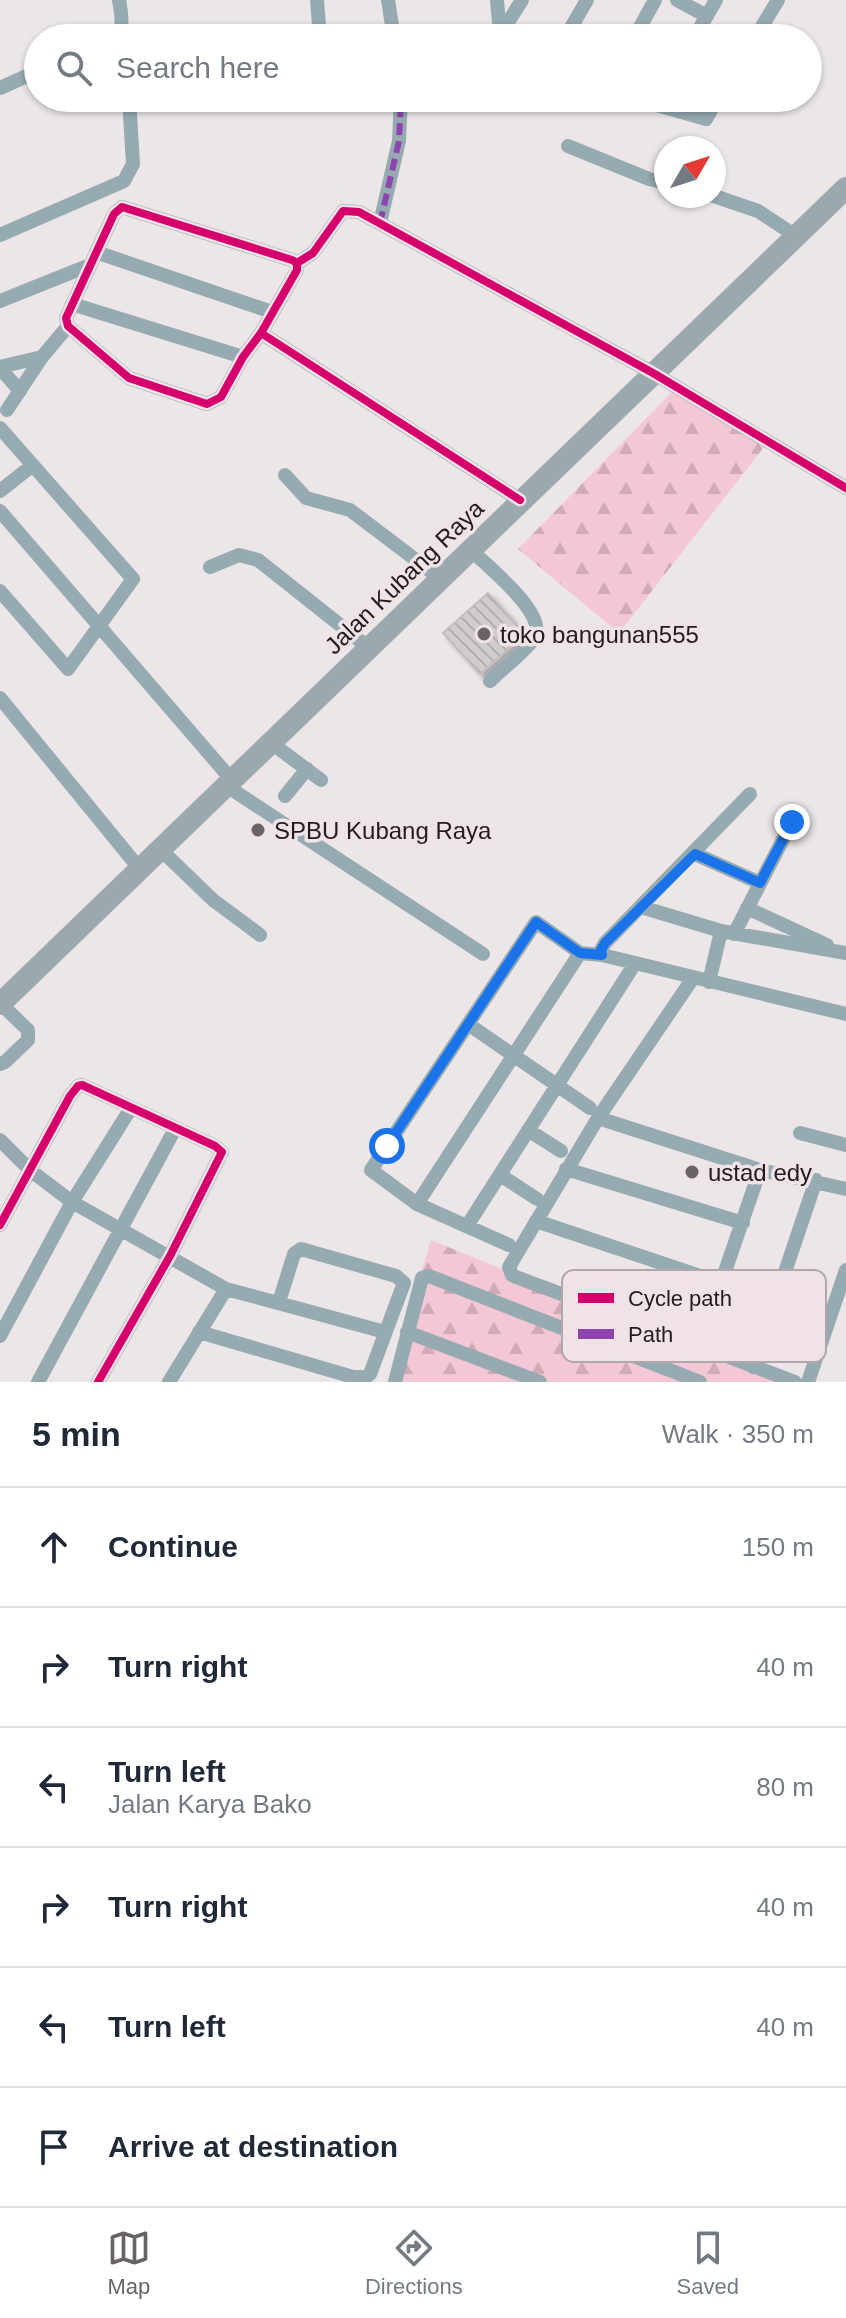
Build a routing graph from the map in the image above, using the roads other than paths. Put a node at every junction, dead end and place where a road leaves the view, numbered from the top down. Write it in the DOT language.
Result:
graph roads {
  1 [pos="119,0"];
  2 [pos="317,0"];
  3 [pos="388,0"];
  4 [pos="497,0"];
  5 [pos="522,0"];
  6 [pos="587,0"];
  7 [pos="655,0"];
  8 [pos="677,0"];
  9 [pos="716,0"];
  10 [pos="778,0"];
  11 [pos="707,16"];
  12 [pos="122,24"];
  13 [pos="319,24"];
  14 [pos="392,24"];
  15 [pos="498,24"];
  16 [pos="507,24"];
  17 [pos="573,24"];
  18 [pos="642,24"];
  19 [pos="702,24"];
  20 [pos="763,24"];
  21 [pos="24,77"];
  22 [pos="0,88"];
  23 [pos="130,112"];
  24 [pos="400,112"];
  25 [pos="687,112"];
  26 [pos="710,112"];
  27 [pos="568,146"];
  28 [pos="654,180"];
  29 [pos="120,183"];
  30 [pos="846,189"];
  31 [pos="726,200"];
  32 [pos="122,207"];
  33 [pos="380,223"];
  34 [pos="0,235"];
  35 [pos="796,236"];
  36 [pos="93,258"];
  37 [pos="297,263"];
  38 [pos="0,301"];
  39 [pos="72,304"];
  40 [pos="272,312"];
  41 [pos="68,326"];
  42 [pos="261,333"];
  43 [pos="42,357"];
  44 [pos="243,357"];
  45 [pos="0,367"];
  46 [pos="653,373"];
  47 [pos="20,391"];
  48 [pos="7,410"];
  49 [pos="0,428"];
  50 [pos="33,465"];
  51 [pos="285,475"];
  52 [pos="846,488"];
  53 [pos="0,491"];
  54 [pos="520,500"];
  55 [pos="0,511"];
  56 [pos="471,550"];
  57 [pos="210,567"];
  58 [pos="441,579"];
  59 [pos="0,591"];
  60 [pos="99,624"];
  61 [pos="369,648"];
  62 [pos="490,681"];
  63 [pos="0,698"];
  64 [pos="270,742"];
  65 [pos="307,769"];
  66 [pos="321,780"];
  67 [pos="228,782"];
  68 [pos="750,794"];
  69 [pos="285,796"];
  70 [pos="792,822"];
  71 [pos="159,848"];
  72 [pos="695,854"];
  73 [pos="139,868"];
  74 [pos="760,883"];
  75 [pos="641,907"];
  76 [pos="747,908"];
  77 [pos="727,933"];
  78 [pos="260,935"];
  79 [pos="580,953"];
  80 [pos="846,953"];
  81 [pos="483,954"];
  82 [pos="602,955"];
  83 [pos="634,965"];
  84 [pos="693,978"];
  85 [pos="709,982"];
  86 [pos="0,1004"];
  87 [pos="846,1014"];
  88 [pos="468,1024"];
  89 [pos="513,1054"];
  90 [pos="0,1064"];
  91 [pos="557,1085"];
  92 [pos="131,1108"];
  93 [pos="594,1113"];
  94 [pos="175,1129"];
  95 [pos="528,1130"];
  96 [pos="800,1133"];
  97 [pos="0,1140"];
  98 [pos="846,1145"];
  99 [pos="561,1151"];
  100 [pos="566,1169"];
  101 [pos="30,1170"];
  102 [pos="760,1170"];
  103 [pos="500,1175"];
  104 [pos="816,1180"];
  105 [pos="846,1189"];
  106 [pos="537,1199"];
  107 [pos="72,1202"];
  108 [pos="417,1204"];
  109 [pos="536,1221"];
  110 [pos="743,1223"];
  111 [pos="0,1225"];
  112 [pos="467,1226"];
  113 [pos="120,1230"];
  114 [pos="509,1245"];
  115 [pos="170,1256"];
  116 [pos="682,1270"];
  117 [pos="726,1270"];
  118 [pos="786,1270"];
  119 [pos="846,1270"];
  120 [pos="226,1289"];
  121 [pos="562,1294"];
  122 [pos="279,1302"];
  123 [pos="562,1328"];
  124 [pos="826,1329"];
  125 [pos="199,1332"];
  126 [pos="385,1332"];
  127 [pos="407,1332"];
  128 [pos="0,1336"];
  129 [pos="649,1362"];
  130 [pos="740,1362"];
  131 [pos="755,1362"];
  132 [pos="815,1362"];
  133 [pos="753,1367"];
  134 [pos="175,1381"];
  135 [pos="38,1382"];
  136 [pos="98,1382"];
  137 [pos="395,1382"];
  138 [pos="540,1382"];
  139 [pos="700,1382"];
  140 [pos="795,1382"];
  141 [pos="808,1382"];
  1 -- 12 [label="street"];
  2 -- 13 [label="street"];
  3 -- 14 [label="street"];
  4 -- 15 [label="street"];
  5 -- 16 [label="street"];
  6 -- 17 [label="street"];
  7 -- 18 [label="street"];
  8 -- 11 [label="street"];
  9 -- 11 [label="street"];
  10 -- 20 [label="street"];
  11 -- 19 [label="street"];
  21 -- 22 [label="street"];
  23 -- 29 [label="street"];
  24 -- 33 [label="street"];
  25 -- 26 [label="street"];
  27 -- 28 [label="street"];
  29 -- 32 [label="street"];
  29 -- 34 [label="street"];
  30 -- 35 [label="highway, Jalan Kubang Raya"];
  31 -- 35 [label="street"];
  32 -- 36 [label="street"];
  32 -- 37 [label="street"];
  33 -- 37 [label="street"];
  33 -- 46 [label="street"];
  35 -- 46 [label="highway, Jalan Kubang Raya"];
  36 -- 38 [label="street"];
  36 -- 39 [label="street"];
  36 -- 40 [label="street"];
  37 -- 40 [label="street"];
  39 -- 41 [label="street"];
  39 -- 44 [label="street"];
  40 -- 42 [label="street"];
  41 -- 43 [label="street"];
  41 -- 44 [label="street"];
  42 -- 44 [label="street"];
  42 -- 54 [label="street"];
  43 -- 45 [label="street"];
  43 -- 47 [label="street"];
  45 -- 47 [label="street"];
  46 -- 52 [label="street"];
  46 -- 54 [label="highway, Jalan Kubang Raya"];
  47 -- 48 [label="street"];
  49 -- 50 [label="street"];
  50 -- 53 [label="street"];
  50 -- 60 [label="street"];
  51 -- 58 [label="street"];
  54 -- 56 [label="highway, Jalan Kubang Raya"];
  55 -- 60 [label="street"];
  56 -- 58 [label="highway, Jalan Kubang Raya"];
  56 -- 62 [label="street"];
  57 -- 61 [label="street"];
  58 -- 61 [label="highway, Jalan Kubang Raya"];
  59 -- 60 [label="street"];
  60 -- 67 [label="street"];
  61 -- 64 [label="highway, Jalan Kubang Raya"];
  63 -- 73 [label="street"];
  64 -- 65 [label="street"];
  64 -- 67 [label="highway, Jalan Kubang Raya"];
  65 -- 66 [label="street"];
  65 -- 69 [label="street"];
  67 -- 71 [label="highway, Jalan Kubang Raya"];
  67 -- 81 [label="street"];
  68 -- 72 [label="street"];
  70 -- 74 [label="street"];
  71 -- 73 [label="highway, Jalan Kubang Raya"];
  71 -- 78 [label="street"];
  72 -- 74 [label="street"];
  72 -- 75 [label="street"];
  73 -- 86 [label="highway, Jalan Kubang Raya"];
  74 -- 76 [label="street"];
  75 -- 77 [label="street"];
  75 -- 82 [label="street"];
  76 -- 77 [label="street"];
  76 -- 80 [label="street"];
  77 -- 80 [label="street"];
  77 -- 85 [label="street"];
  79 -- 82 [label="street"];
  79 -- 88 [label="street"];
  79 -- 89 [label="street"];
  82 -- 83 [label="street"];
  83 -- 84 [label="street"];
  83 -- 91 [label="street"];
  84 -- 85 [label="street"];
  84 -- 93 [label="street"];
  85 -- 87 [label="street"];
  86 -- 90 [label="street"];
  88 -- 89 [label="street"];
  88 -- 108 [label="street"];
  89 -- 91 [label="street"];
  89 -- 108 [label="street"];
  91 -- 93 [label="street"];
  91 -- 95 [label="street"];
  92 -- 94 [label="street"];
  92 -- 101 [label="street"];
  92 -- 107 [label="street"];
  93 -- 100 [label="street"];
  93 -- 102 [label="street"];
  94 -- 113 [label="street"];
  94 -- 115 [label="street"];
  95 -- 99 [label="street"];
  95 -- 103 [label="street"];
  96 -- 98 [label="street"];
  97 -- 101 [label="street"];
  100 -- 109 [label="street"];
  100 -- 110 [label="street"];
  101 -- 107 [label="street"];
  101 -- 111 [label="street"];
  102 -- 104 [label="street"];
  102 -- 110 [label="street"];
  103 -- 106 [label="street"];
  103 -- 112 [label="street"];
  104 -- 105 [label="street"];
  104 -- 118 [label="street"];
  107 -- 113 [label="street"];
  107 -- 128 [label="street"];
  108 -- 112 [label="street"];
  109 -- 116 [label="street"];
  109 -- 121 [label="street"];
  110 -- 117 [label="street"];
  112 -- 114 [label="street"];
  113 -- 115 [label="street"];
  113 -- 135 [label="street"];
  115 -- 120 [label="street"];
  115 -- 136 [label="street"];
  119 -- 124 [label="street"];
  120 -- 122 [label="street"];
  120 -- 125 [label="street"];
  122 -- 126 [label="street"];
  122 -- 126 [label="street"];
  123 -- 127 [label="street"];
  125 -- 126 [label="street"];
  125 -- 134 [label="street"];
  127 -- 137 [label="street"];
  127 -- 138 [label="street"];
  129 -- 139 [label="street"];
  130 -- 133 [label="street"];
  131 -- 133 [label="street"];
  132 -- 141 [label="street"];
  133 -- 140 [label="street"];
}
